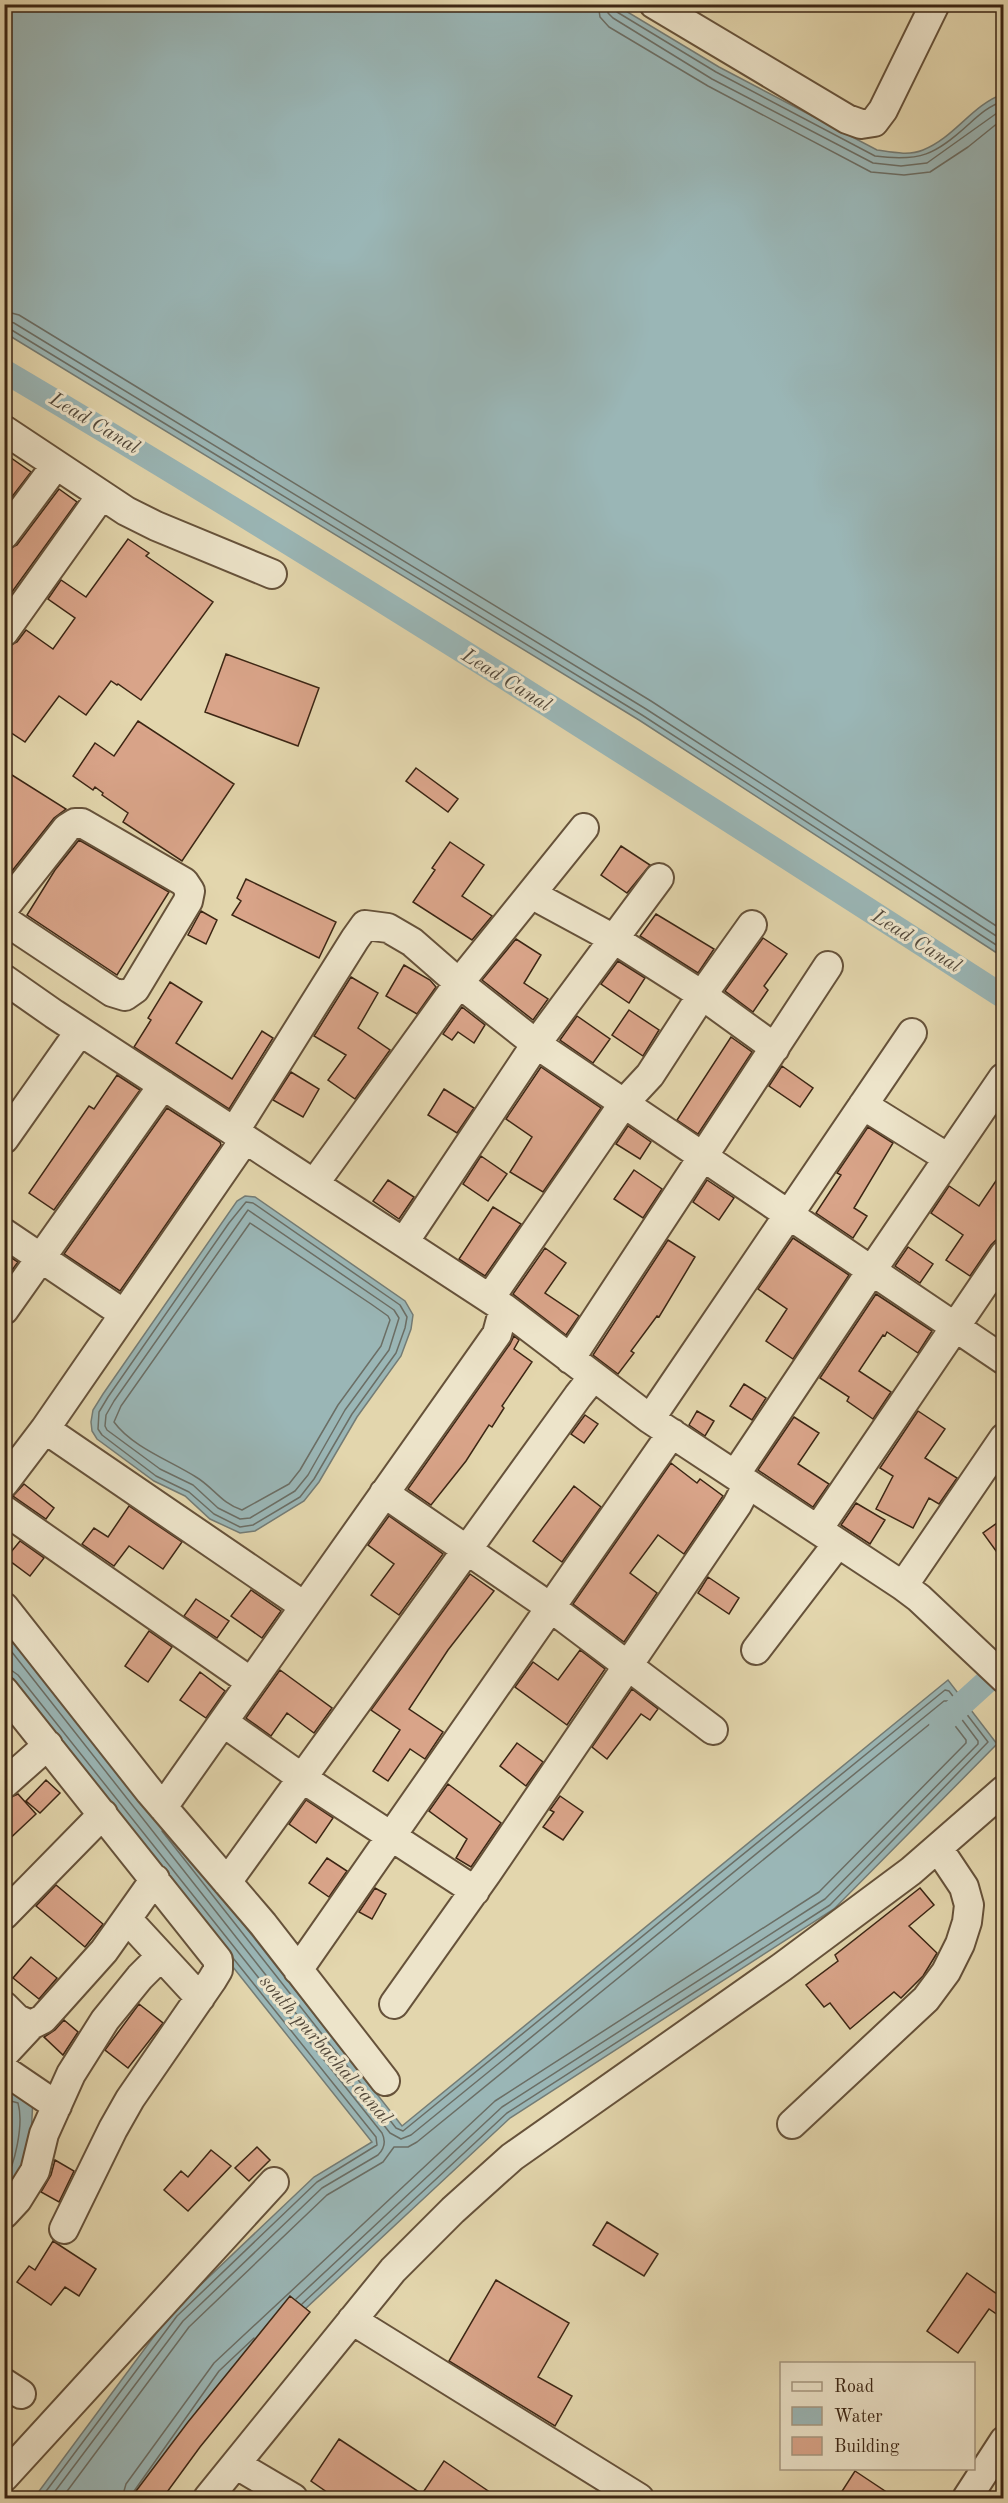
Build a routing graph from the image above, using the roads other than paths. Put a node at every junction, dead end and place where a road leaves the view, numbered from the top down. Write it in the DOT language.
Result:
graph roads {
  1 [pos="654,4"];
  2 [pos="935,4"];
  3 [pos="4,430"];
  4 [pos="56,465"];
  5 [pos="101,496"];
  6 [pos="4,535"];
  7 [pos="272,574"];
  8 [pos="4,632"];
  9 [pos="584,828"];
  10 [pos="659,878"];
  11 [pos="531,894"];
  12 [pos="4,908"];
  13 [pos="4,920"];
  14 [pos="752,925"];
  15 [pos="614,939"];
  16 [pos="828,966"];
  17 [pos="4,979"];
  18 [pos="459,983"];
  19 [pos="702,995"];
  20 [pos="80,1031"];
  21 [pos="912,1033"];
  22 [pos="536,1044"];
  23 [pos="775,1048"];
  24 [pos="1003,1078"];
  25 [pos="163,1085"];
  26 [pos="624,1104"];
  27 [pos="863,1105"];
  28 [pos="240,1136"];
  29 [pos="4,1139"];
  30 [pos="948,1158"];
  31 [pos="703,1159"];
  32 [pos="314,1184"];
  33 [pos="788,1216"];
  34 [pos="4,1233"];
  35 [pos="404,1242"];
  36 [pos="1004,1255"];
  37 [pos="41,1258"];
  38 [pos="872,1270"];
  39 [pos="497,1303"];
  40 [pos="4,1310"];
  41 [pos="124,1314"];
  42 [pos="953,1328"];
  43 [pos="570,1359"];
  44 [pos="1004,1360"];
  45 [pos="593,1377"];
  46 [pos="661,1426"];
  47 [pos="45,1429"];
  48 [pos="1004,1438"];
  49 [pos="741,1480"];
  50 [pos="4,1483"];
  51 [pos="384,1493"];
  52 [pos="4,1510"];
  53 [pos="828,1536"];
  54 [pos="467,1550"];
  55 [pos="903,1586"];
  56 [pos="304,1606"];
  57 [pos="4,1607"];
  58 [pos="550,1607"];
  59 [pos="756,1650"];
  60 [pos="628,1665"];
  61 [pos="1004,1678"];
  62 [pos="251,1682"];
  63 [pos="4,1691"];
  64 [pos="223,1722"];
  65 [pos="713,1730"];
  66 [pos="48,1745"];
  67 [pos="302,1778"];
  68 [pos="4,1784"];
  69 [pos="1004,1790"];
  70 [pos="163,1807"];
  71 [pos="103,1814"];
  72 [pos="390,1835"];
  73 [pos="938,1848"];
  74 [pos="155,1879"];
  75 [pos="227,1882"];
  76 [pos="475,1891"];
  77 [pos="4,1916"];
  78 [pos="128,1920"];
  79 [pos="161,1956"];
  80 [pos="298,1970"];
  81 [pos="200,1998"];
  82 [pos="394,2004"];
  83 [pos="4,2006"];
  84 [pos="31,2025"];
  85 [pos="4,2054"];
  86 [pos="4,2070"];
  87 [pos="386,2080"];
  88 [pos="57,2106"];
  89 [pos="792,2124"];
  90 [pos="274,2182"];
  91 [pos="4,2214"];
  92 [pos="64,2229"];
  93 [pos="352,2320"];
  94 [pos="1004,2441"];
  95 [pos="237,2465"];
  96 [pos="4,2477"];
  97 [pos="208,2499"];
  98 [pos="293,2499"];
  99 [pos="639,2499"];
  100 [pos="967,2499"];
  1 -- 2 [label="street"];
  3 -- 4 [label="street"];
  4 -- 5 [label="street"];
  4 -- 6 [label="street"];
  5 -- 7 [label="street"];
  5 -- 8 [label="street"];
  9 -- 11 [label="street"];
  10 -- 15 [label="street"];
  11 -- 15 [label="street"];
  11 -- 18 [label="street"];
  12 -- 13 [label="street"];
  14 -- 19 [label="street"];
  15 -- 19 [label="street"];
  15 -- 22 [label="street"];
  16 -- 23 [label="street"];
  17 -- 20 [label="street"];
  18 -- 22 [label="street"];
  18 -- 28 [label="street"];
  18 -- 32 [label="street"];
  19 -- 23 [label="street"];
  19 -- 26 [label="street"];
  20 -- 25 [label="street"];
  20 -- 29 [label="street"];
  21 -- 27 [label="street"];
  22 -- 26 [label="street"];
  22 -- 35 [label="street"];
  23 -- 31 [label="street"];
  24 -- 30 [label="street"];
  25 -- 28 [label="street"];
  25 -- 37 [label="street"];
  26 -- 31 [label="street"];
  26 -- 39 [label="street"];
  27 -- 30 [label="street"];
  27 -- 33 [label="street"];
  28 -- 32 [label="street"];
  28 -- 41 [label="street"];
  30 -- 38 [label="street"];
  31 -- 33 [label="street"];
  31 -- 43 [label="street"];
  32 -- 35 [label="street"];
  33 -- 38 [label="street"];
  33 -- 46 [label="street"];
  34 -- 37 [label="street"];
  35 -- 39 [label="street"];
  36 -- 42 [label="street"];
  37 -- 40 [label="street"];
  37 -- 41 [label="street"];
  38 -- 42 [label="street"];
  38 -- 49 [label="street"];
  39 -- 43 [label="street"];
  39 -- 51 [label="street"];
  41 -- 47 [label="street"];
  42 -- 44 [label="street"];
  42 -- 53 [label="street"];
  43 -- 45 [label="street"];
  45 -- 46 [label="street"];
  45 -- 54 [label="street"];
  46 -- 49 [label="street"];
  46 -- 58 [label="street"];
  47 -- 50 [label="street"];
  47 -- 56 [label="street"];
  48 -- 55 [label="street"];
  49 -- 53 [label="street"];
  49 -- 60 [label="street"];
  51 -- 54 [label="street"];
  51 -- 56 [label="street"];
  52 -- 62 [label="street"];
  53 -- 55 [label="street"];
  53 -- 59 [label="street"];
  54 -- 58 [label="street"];
  54 -- 67 [label="street"];
  55 -- 61 [label="street"];
  56 -- 62 [label="street"];
  57 -- 70 [label="street"];
  58 -- 60 [label="street"];
  58 -- 72 [label="street"];
  60 -- 65 [label="street"];
  60 -- 76 [label="street"];
  62 -- 64 [label="street"];
  63 -- 66 [label="street"];
  64 -- 67 [label="street"];
  64 -- 70 [label="street"];
  66 -- 68 [label="street"];
  66 -- 71 [label="street"];
  67 -- 72 [label="street"];
  67 -- 75 [label="street"];
  69 -- 73 [label="street"];
  70 -- 75 [label="street"];
  71 -- 74 [label="street"];
  71 -- 77 [label="street"];
  72 -- 76 [label="street"];
  72 -- 80 [label="street"];
  73 -- 89 [label="street"];
  73 -- 93 [label="street"];
  74 -- 78 [label="street"];
  74 -- 81 [label="street"];
  75 -- 80 [label="street"];
  76 -- 82 [label="street"];
  78 -- 79 [label="street"];
  78 -- 84 [label="street"];
  79 -- 81 [label="street"];
  79 -- 88 [label="street"];
  80 -- 87 [label="street"];
  81 -- 92 [label="street"];
  83 -- 84 [label="street"];
  84 -- 85 [label="street"];
  86 -- 88 [label="street"];
  88 -- 91 [label="street"];
  90 -- 96 [label="street"];
  93 -- 95 [label="street"];
  93 -- 99 [label="street"];
  94 -- 100 [label="street"];
  95 -- 97 [label="street"];
  95 -- 98 [label="street"];
}
